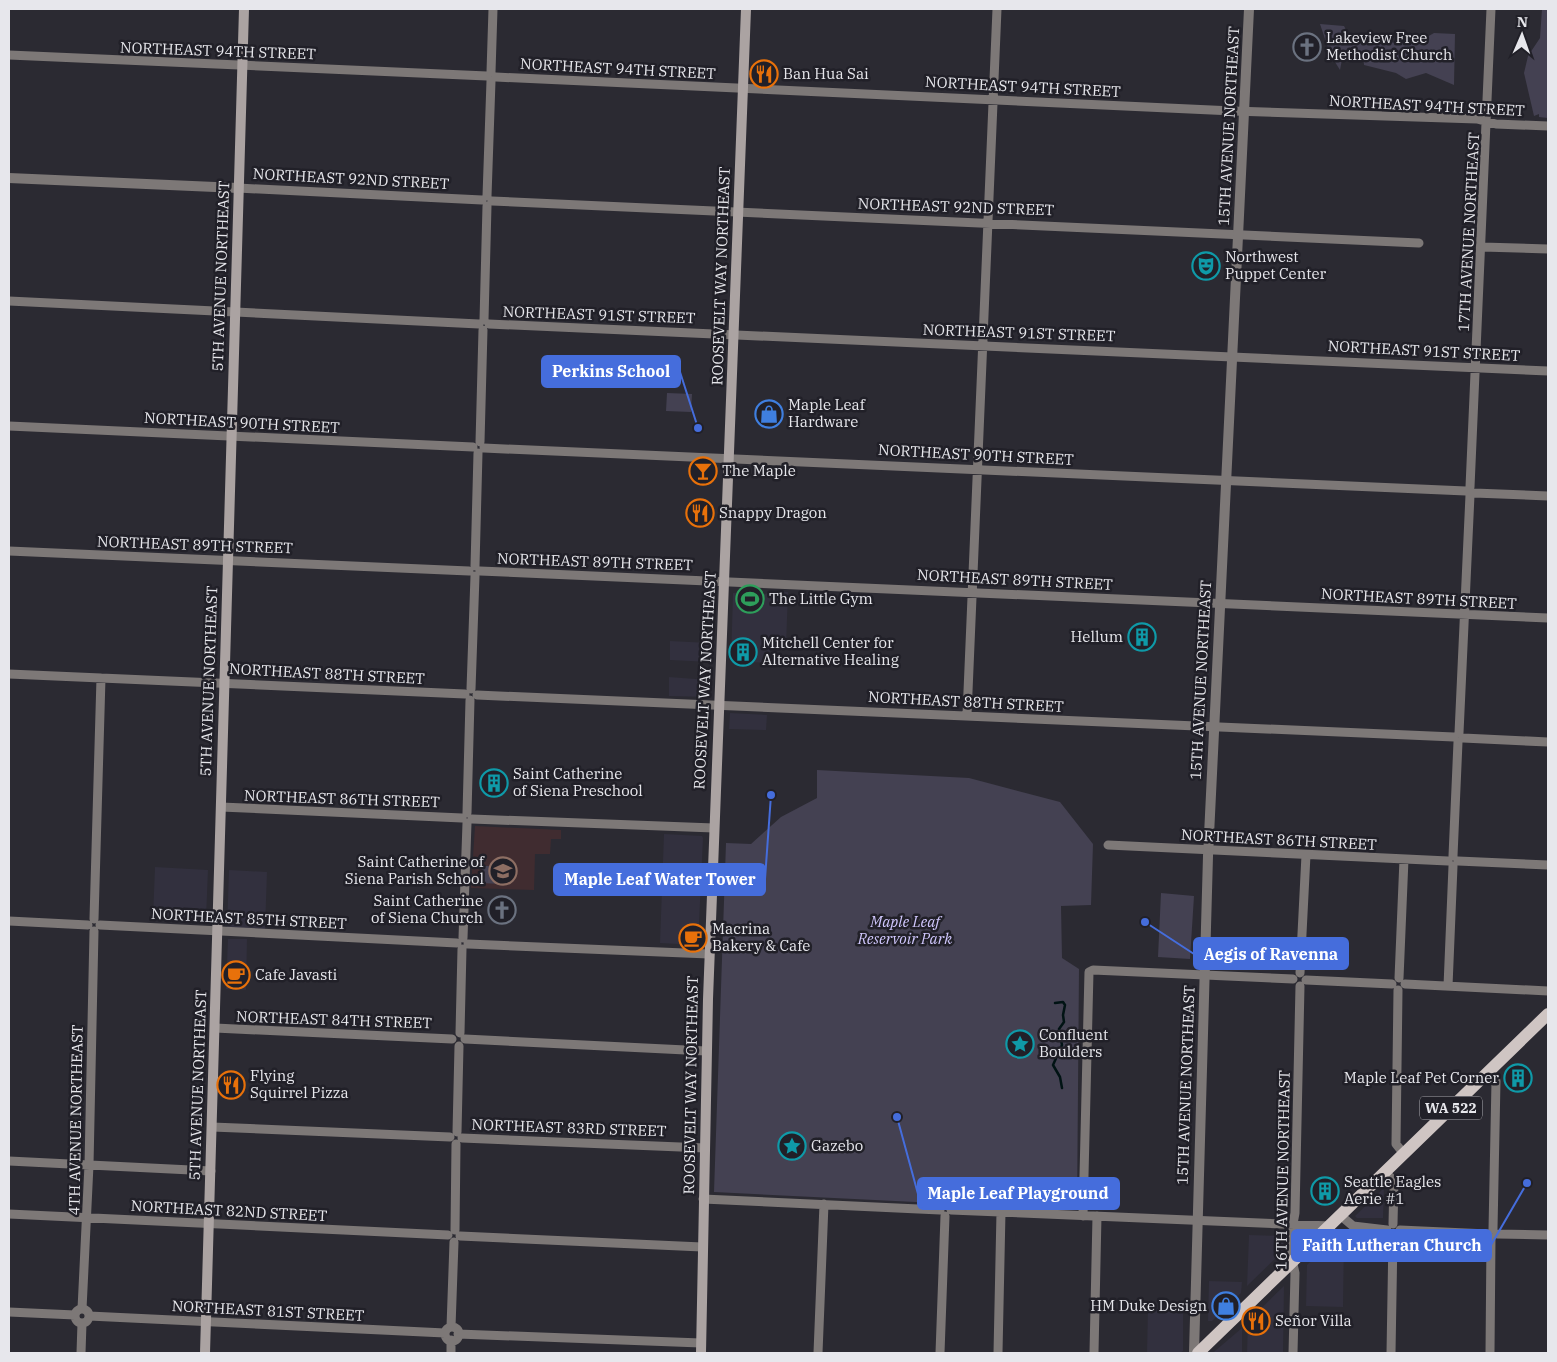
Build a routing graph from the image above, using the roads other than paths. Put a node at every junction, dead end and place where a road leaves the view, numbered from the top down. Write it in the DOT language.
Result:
graph roads {
  1 [pos="244,9"];
  2 [pos="493,9"];
  3 [pos="746,9"];
  4 [pos="997,9"];
  5 [pos="1249,9"];
  6 [pos="1491,9"];
  7 [pos="9,55"];
  8 [pos="242,66"];
  9 [pos="491,76"];
  10 [pos="744,88"];
  11 [pos="993,100"];
  12 [pos="1244,111"];
  13 [pos="1488,121"];
  14 [pos="1548,126"];
  15 [pos="9,178"];
  16 [pos="238,188"];
  17 [pos="487,201"];
  18 [pos="738,213"];
  19 [pos="988,223"];
  20 [pos="1238,236"];
  21 [pos="1418,243"];
  22 [pos="1482,247"];
  23 [pos="1548,249"];
  24 [pos="9,301"];
  25 [pos="234,313"];
  26 [pos="484,324"];
  27 [pos="733,334"];
  28 [pos="982,346"];
  29 [pos="1232,356"];
  30 [pos="1476,368"];
  31 [pos="1548,371"];
  32 [pos="9,426"];
  33 [pos="232,436"];
  34 [pos="479,448"];
  35 [pos="728,458"];
  36 [pos="978,470"];
  37 [pos="1226,480"];
  38 [pos="1470,491"];
  39 [pos="1548,496"];
  40 [pos="9,551"];
  41 [pos="228,560"];
  42 [pos="475,571"];
  43 [pos="724,581"];
  44 [pos="972,592"];
  45 [pos="1220,603"];
  46 [pos="1464,614"];
  47 [pos="1548,618"];
  48 [pos="9,674"];
  49 [pos="101,678"];
  50 [pos="224,684"];
  51 [pos="471,695"];
  52 [pos="720,705"];
  53 [pos="967,715"];
  54 [pos="1214,726"];
  55 [pos="1459,738"];
  56 [pos="1548,742"];
  57 [pos="221,808"];
  58 [pos="467,818"];
  59 [pos="714,828"];
  60 [pos="1108,846"];
  61 [pos="1208,851"];
  62 [pos="1306,855"];
  63 [pos="1404,859"];
  64 [pos="1453,861"];
  65 [pos="1548,866"];
  66 [pos="9,921"];
  67 [pos="94,925"];
  68 [pos="217,932"];
  69 [pos="462,944"];
  70 [pos="709,954"];
  71 [pos="1204,975"];
  72 [pos="1300,980"];
  73 [pos="1399,984"];
  74 [pos="1448,986"];
  75 [pos="1548,991"];
  76 [pos="1548,1014"];
  77 [pos="215,1028"];
  78 [pos="459,1039"];
  79 [pos="706,1051"];
  80 [pos="1488,1073"];
  81 [pos="212,1127"];
  82 [pos="456,1138"];
  83 [pos="704,1148"];
  84 [pos="1404,1154"];
  85 [pos="9,1161"];
  86 [pos="89,1165"];
  87 [pos="210,1171"];
  88 [pos="1385,1172"];
  89 [pos="703,1199"];
  90 [pos="824,1204"];
  91 [pos="946,1212"];
  92 [pos="1001,1212"];
  93 [pos="9,1214"];
  94 [pos="1340,1215"];
  95 [pos="1082,1216"];
  96 [pos="1097,1216"];
  97 [pos="87,1218"];
  98 [pos="1197,1220"];
  99 [pos="209,1224"];
  100 [pos="1293,1224"];
  101 [pos="1330,1226"];
  102 [pos="1393,1230"];
  103 [pos="1492,1234"];
  104 [pos="1548,1235"];
  105 [pos="454,1236"];
  106 [pos="702,1247"];
  107 [pos="1292,1262"];
  108 [pos="9,1312"];
  109 [pos="82,1313"];
  110 [pos="206,1323"];
  111 [pos="451,1334"];
  112 [pos="701,1348"];
  113 [pos="81,1353"];
  114 [pos="205,1353"];
  115 [pos="451,1353"];
  116 [pos="818,1353"];
  117 [pos="940,1353"];
  118 [pos="998,1353"];
  119 [pos="1094,1353"];
  120 [pos="1196,1353"];
  121 [pos="1293,1353"];
  122 [pos="1391,1353"];
  123 [pos="1490,1353"];
  1 -- 8 [label="main road, 5TH AVENUE NORTHEAST"];
  2 -- 9 [label="street"];
  3 -- 10 [label="main road, ROOSEVELT WAY NORTHEAST"];
  4 -- 11 [label="street"];
  5 -- 12 [label="street, 15TH AVENUE NORTHEAST"];
  6 -- 13 [label="street, 17TH AVENUE NORTHEAST"];
  7 -- 8 [label="street, NORTHEAST 94TH STREET"];
  8 -- 9 [label="street, NORTHEAST 94TH STREET"];
  8 -- 16 [label="main road, 5TH AVENUE NORTHEAST"];
  9 -- 10 [label="street, NORTHEAST 94TH STREET"];
  9 -- 17 [label="street"];
  10 -- 11 [label="street, NORTHEAST 94TH STREET"];
  10 -- 18 [label="main road, ROOSEVELT WAY NORTHEAST"];
  11 -- 12 [label="street, NORTHEAST 94TH STREET"];
  11 -- 19 [label="street"];
  12 -- 13 [label="street, NORTHEAST 94TH STREET"];
  12 -- 20 [label="street, 15TH AVENUE NORTHEAST"];
  13 -- 14 [label="street, NORTHEAST 94TH STREET"];
  13 -- 22 [label="street, 17TH AVENUE NORTHEAST"];
  15 -- 16 [label="street, NORTHEAST 92ND STREET"];
  16 -- 17 [label="street, NORTHEAST 92ND STREET"];
  16 -- 25 [label="main road, 5TH AVENUE NORTHEAST"];
  17 -- 18 [label="street, NORTHEAST 92ND STREET"];
  17 -- 26 [label="street"];
  18 -- 19 [label="street, NORTHEAST 92ND STREET"];
  18 -- 27 [label="main road, ROOSEVELT WAY NORTHEAST"];
  19 -- 20 [label="street, NORTHEAST 92ND STREET"];
  19 -- 28 [label="street"];
  20 -- 21 [label="street, NORTHEAST 92ND STREET"];
  20 -- 29 [label="street, 15TH AVENUE NORTHEAST"];
  22 -- 23 [label="street"];
  22 -- 30 [label="street, 17TH AVENUE NORTHEAST"];
  24 -- 25 [label="street, NORTHEAST 91ST STREET"];
  25 -- 26 [label="street, NORTHEAST 91ST STREET"];
  25 -- 33 [label="main road, 5TH AVENUE NORTHEAST"];
  26 -- 27 [label="street, NORTHEAST 91ST STREET"];
  26 -- 34 [label="street"];
  27 -- 28 [label="street, NORTHEAST 91ST STREET"];
  27 -- 35 [label="main road, ROOSEVELT WAY NORTHEAST"];
  28 -- 29 [label="street, NORTHEAST 91ST STREET"];
  28 -- 36 [label="street"];
  29 -- 30 [label="street, NORTHEAST 91ST STREET"];
  29 -- 37 [label="street, 15TH AVENUE NORTHEAST"];
  30 -- 31 [label="street, NORTHEAST 91ST STREET"];
  30 -- 38 [label="street, 17TH AVENUE NORTHEAST"];
  32 -- 33 [label="street, NORTHEAST 90TH STREET"];
  33 -- 34 [label="street, NORTHEAST 90TH STREET"];
  33 -- 41 [label="main road, 5TH AVENUE NORTHEAST"];
  34 -- 35 [label="street, NORTHEAST 90TH STREET"];
  34 -- 42 [label="street"];
  35 -- 36 [label="street, NORTHEAST 90TH STREET"];
  35 -- 43 [label="main road, ROOSEVELT WAY NORTHEAST"];
  36 -- 37 [label="street, NORTHEAST 90TH STREET"];
  36 -- 44 [label="street"];
  37 -- 38 [label="street, NORTHEAST 90TH STREET"];
  37 -- 45 [label="street, 15TH AVENUE NORTHEAST"];
  38 -- 39 [label="street, NORTHEAST 90TH STREET"];
  38 -- 46 [label="street, 17TH AVENUE NORTHEAST"];
  40 -- 41 [label="street, NORTHEAST 89TH STREET"];
  41 -- 42 [label="street, NORTHEAST 89TH STREET"];
  41 -- 50 [label="main road, 5TH AVENUE NORTHEAST"];
  42 -- 43 [label="street, NORTHEAST 89TH STREET"];
  42 -- 51 [label="street"];
  43 -- 44 [label="street, NORTHEAST 89TH STREET"];
  43 -- 52 [label="main road, ROOSEVELT WAY NORTHEAST"];
  44 -- 45 [label="street, NORTHEAST 89TH STREET"];
  44 -- 53 [label="street"];
  45 -- 46 [label="street, NORTHEAST 89TH STREET"];
  45 -- 54 [label="street, 15TH AVENUE NORTHEAST"];
  46 -- 47 [label="street, NORTHEAST 89TH STREET"];
  46 -- 55 [label="street, 17TH AVENUE NORTHEAST"];
  48 -- 49 [label="street, NORTHEAST 88TH STREET"];
  49 -- 50 [label="street, NORTHEAST 88TH STREET"];
  49 -- 67 [label="street, 4TH AVENUE NORTHEAST"];
  50 -- 51 [label="street, NORTHEAST 88TH STREET"];
  50 -- 57 [label="main road, 5TH AVENUE NORTHEAST"];
  51 -- 52 [label="street, NORTHEAST 88TH STREET"];
  51 -- 58 [label="street"];
  52 -- 53 [label="street, NORTHEAST 88TH STREET"];
  52 -- 59 [label="main road, ROOSEVELT WAY NORTHEAST"];
  53 -- 54 [label="street, NORTHEAST 88TH STREET"];
  54 -- 55 [label="street, NORTHEAST 88TH STREET"];
  54 -- 61 [label="street, 15TH AVENUE NORTHEAST"];
  55 -- 56 [label="street, NORTHEAST 88TH STREET"];
  55 -- 64 [label="street, 17TH AVENUE NORTHEAST"];
  57 -- 58 [label="street, NORTHEAST 86TH STREET"];
  57 -- 68 [label="main road, 5TH AVENUE NORTHEAST"];
  58 -- 59 [label="street, NORTHEAST 86TH STREET"];
  58 -- 69 [label="street"];
  59 -- 70 [label="main road, ROOSEVELT WAY NORTHEAST"];
  60 -- 61 [label="street, NORTHEAST 86TH STREET"];
  61 -- 62 [label="street, NORTHEAST 86TH STREET"];
  61 -- 71 [label="street, 15TH AVENUE NORTHEAST"];
  62 -- 63 [label="street, NORTHEAST 86TH STREET"];
  62 -- 72 [label="street, 16TH AVENUE NORTHEAST"];
  63 -- 64 [label="street, NORTHEAST 86TH STREET"];
  63 -- 73 [label="street"];
  64 -- 65 [label="street, NORTHEAST 86TH STREET"];
  64 -- 74 [label="street, 17TH AVENUE NORTHEAST"];
  66 -- 67 [label="street, NORTHEAST 85TH STREET"];
  67 -- 68 [label="street, NORTHEAST 85TH STREET"];
  67 -- 86 [label="street, 4TH AVENUE NORTHEAST"];
  68 -- 69 [label="street, NORTHEAST 85TH STREET"];
  68 -- 77 [label="main road, 5TH AVENUE NORTHEAST"];
  69 -- 70 [label="street, NORTHEAST 85TH STREET"];
  69 -- 78 [label="street"];
  70 -- 79 [label="main road, ROOSEVELT WAY NORTHEAST"];
  71 -- 72 [label="street"];
  71 -- 95 [label="street"];
  71 -- 98 [label="street, 15TH AVENUE NORTHEAST"];
  72 -- 73 [label="street"];
  72 -- 100 [label="street, 16TH AVENUE NORTHEAST"];
  73 -- 74 [label="street"];
  73 -- 84 [label="street"];
  74 -- 75 [label="street"];
  76 -- 80 [label="main road, WA 522"];
  77 -- 78 [label="street, NORTHEAST 84TH STREET"];
  77 -- 81 [label="main road, 5TH AVENUE NORTHEAST"];
  78 -- 79 [label="street, NORTHEAST 84TH STREET"];
  78 -- 82 [label="street"];
  79 -- 83 [label="main road, ROOSEVELT WAY NORTHEAST"];
  80 -- 84 [label="main road, WA 522"];
  80 -- 103 [label="street"];
  81 -- 82 [label="street, NORTHEAST 83RD STREET"];
  81 -- 87 [label="main road, 5TH AVENUE NORTHEAST"];
  82 -- 83 [label="street, NORTHEAST 83RD STREET"];
  82 -- 105 [label="street"];
  83 -- 89 [label="main road, ROOSEVELT WAY NORTHEAST"];
  84 -- 88 [label="main road, WA 522"];
  85 -- 86 [label="street"];
  86 -- 87 [label="street"];
  86 -- 97 [label="street, 4TH AVENUE NORTHEAST"];
  87 -- 99 [label="main road, 5TH AVENUE NORTHEAST"];
  88 -- 94 [label="main road, WA 522"];
  88 -- 102 [label="street"];
  89 -- 90 [label="street"];
  89 -- 106 [label="main road, ROOSEVELT WAY NORTHEAST"];
  90 -- 91 [label="street"];
  90 -- 116 [label="street"];
  91 -- 92 [label="street"];
  91 -- 117 [label="street"];
  92 -- 95 [label="street"];
  92 -- 118 [label="street"];
  93 -- 97 [label="street, NORTHEAST 82ND STREET"];
  94 -- 101 [label="main road, WA 522"];
  94 -- 102 [label="street"];
  95 -- 96 [label="street"];
  96 -- 98 [label="street"];
  96 -- 119 [label="street"];
  97 -- 99 [label="street, NORTHEAST 82ND STREET"];
  97 -- 109 [label="street, 4TH AVENUE NORTHEAST"];
  98 -- 100 [label="street"];
  98 -- 120 [label="street, 15TH AVENUE NORTHEAST"];
  99 -- 105 [label="street, NORTHEAST 82ND STREET"];
  99 -- 110 [label="main road, 5TH AVENUE NORTHEAST"];
  100 -- 101 [label="street"];
  100 -- 107 [label="street, 16TH AVENUE NORTHEAST"];
  101 -- 107 [label="main road, WA 522"];
  102 -- 103 [label="street"];
  102 -- 122 [label="street"];
  103 -- 104 [label="street"];
  103 -- 123 [label="street"];
  105 -- 106 [label="street, NORTHEAST 82ND STREET"];
  105 -- 111 [label="street"];
  106 -- 112 [label="main road, ROOSEVELT WAY NORTHEAST"];
  107 -- 120 [label="main road, WA 522"];
  107 -- 121 [label="street, 16TH AVENUE NORTHEAST"];
  108 -- 109 [label="street, NORTHEAST 81ST STREET"];
  109 -- 110 [label="street, NORTHEAST 81ST STREET"];
  109 -- 113 [label="street"];
  110 -- 111 [label="street, NORTHEAST 81ST STREET"];
  110 -- 114 [label="main road, 5TH AVENUE NORTHEAST"];
  111 -- 112 [label="street, NORTHEAST 81ST STREET"];
  111 -- 115 [label="street"];
}
